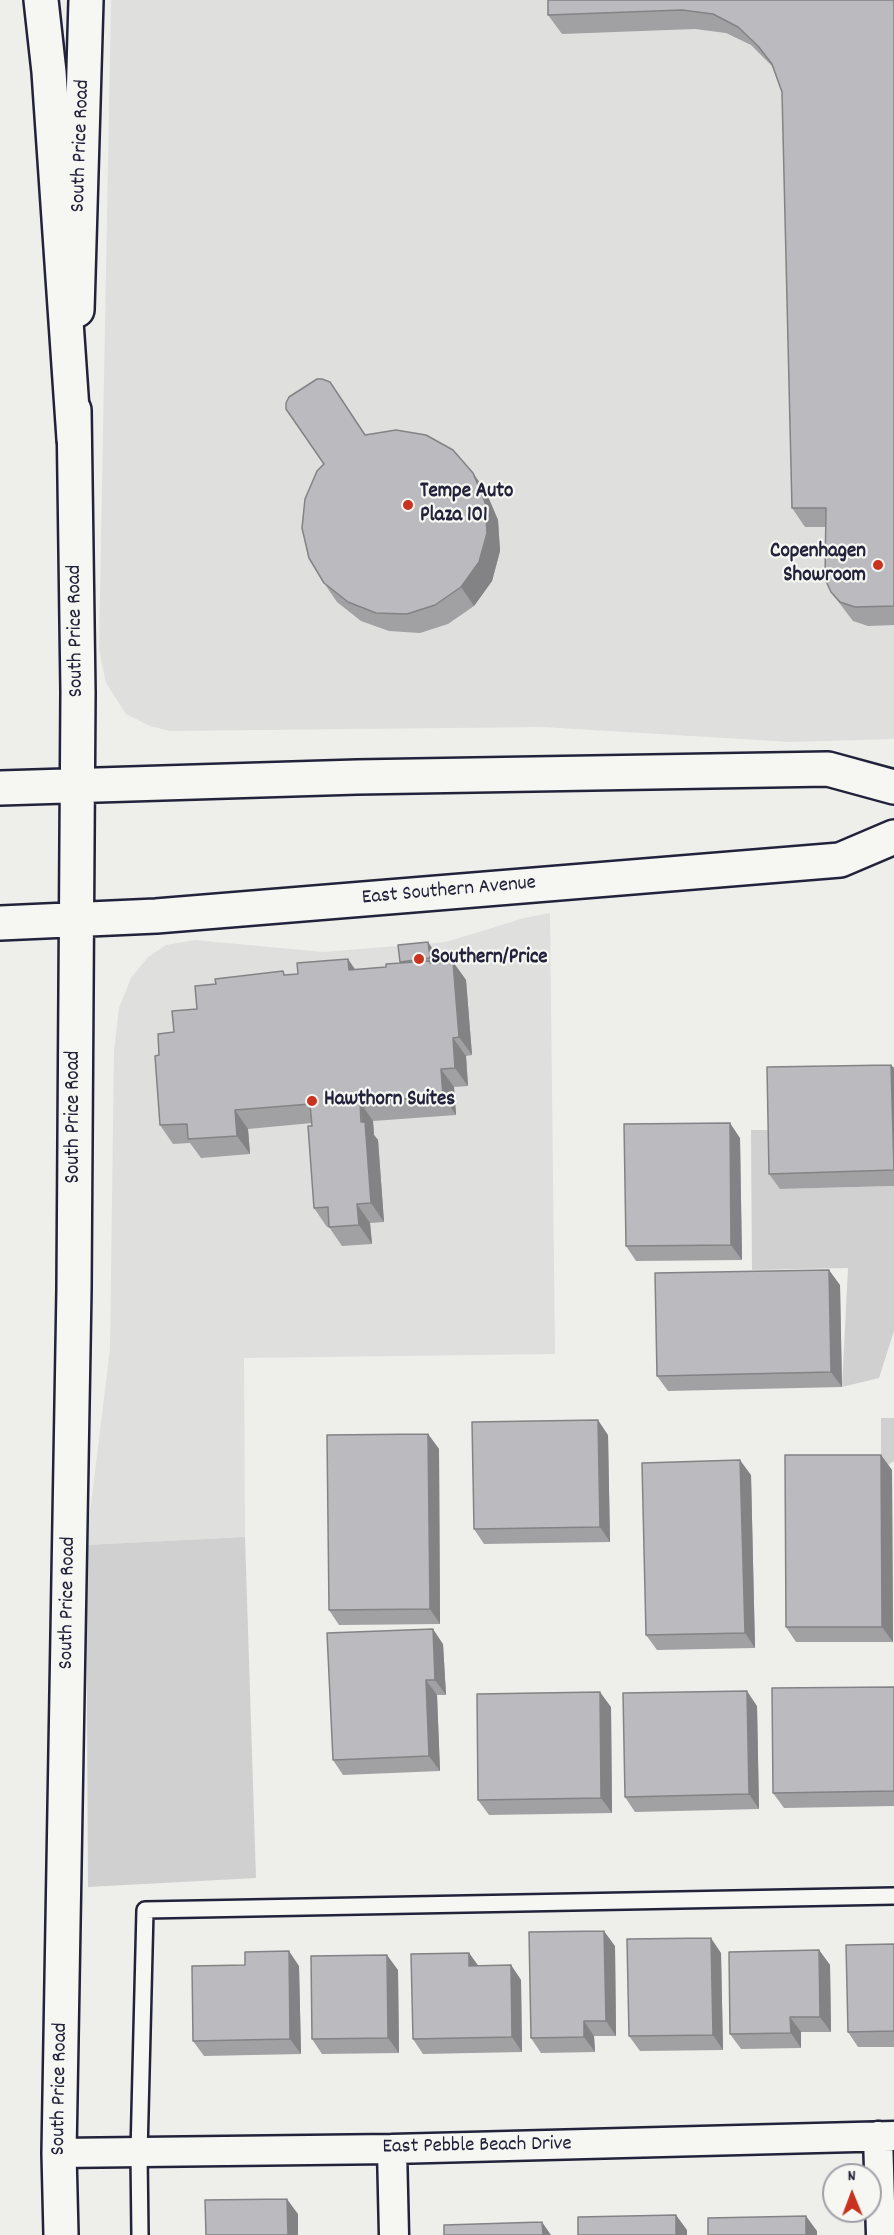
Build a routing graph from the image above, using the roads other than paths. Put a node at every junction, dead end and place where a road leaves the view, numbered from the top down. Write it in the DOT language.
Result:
graph roads {
  1 [pos="41,0"];
  2 [pos="86,0"];
  3 [pos="74,439"];
  4 [pos="76,785"];
  5 [pos="894,787"];
  6 [pos="0,788"];
  7 [pos="894,837"];
  8 [pos="76,919"];
  9 [pos="0,923"];
  10 [pos="894,1896"];
  11 [pos="886,2136"];
  12 [pos="392,2149"];
  13 [pos="59,2153"];
  14 [pos="139,2153"];
  15 [pos="61,2235"];
  16 [pos="140,2235"];
  17 [pos="394,2235"];
  18 [pos="881,2235"];
  1 -- 3 [label="main road"];
  2 -- 3 [label="main road, South Price Road"];
  3 -- 4 [label="main road, South Price Road"];
  4 -- 5 [label="main road"];
  4 -- 6 [label="main road"];
  4 -- 8 [label="main road, South Price Road"];
  7 -- 8 [label="main road, East Southern Avenue"];
  8 -- 9 [label="main road, East Southern Avenue"];
  8 -- 13 [label="main road, South Price Road"];
  10 -- 14 [label="lane"];
  11 -- 12 [label="street, East Pebble Beach Drive"];
  11 -- 18 [label="street"];
  12 -- 14 [label="street, East Pebble Beach Drive"];
  12 -- 17 [label="street"];
  13 -- 14 [label="street, East Pebble Beach Drive"];
  13 -- 15 [label="main road, South Price Road"];
  14 -- 16 [label="lane"];
}
